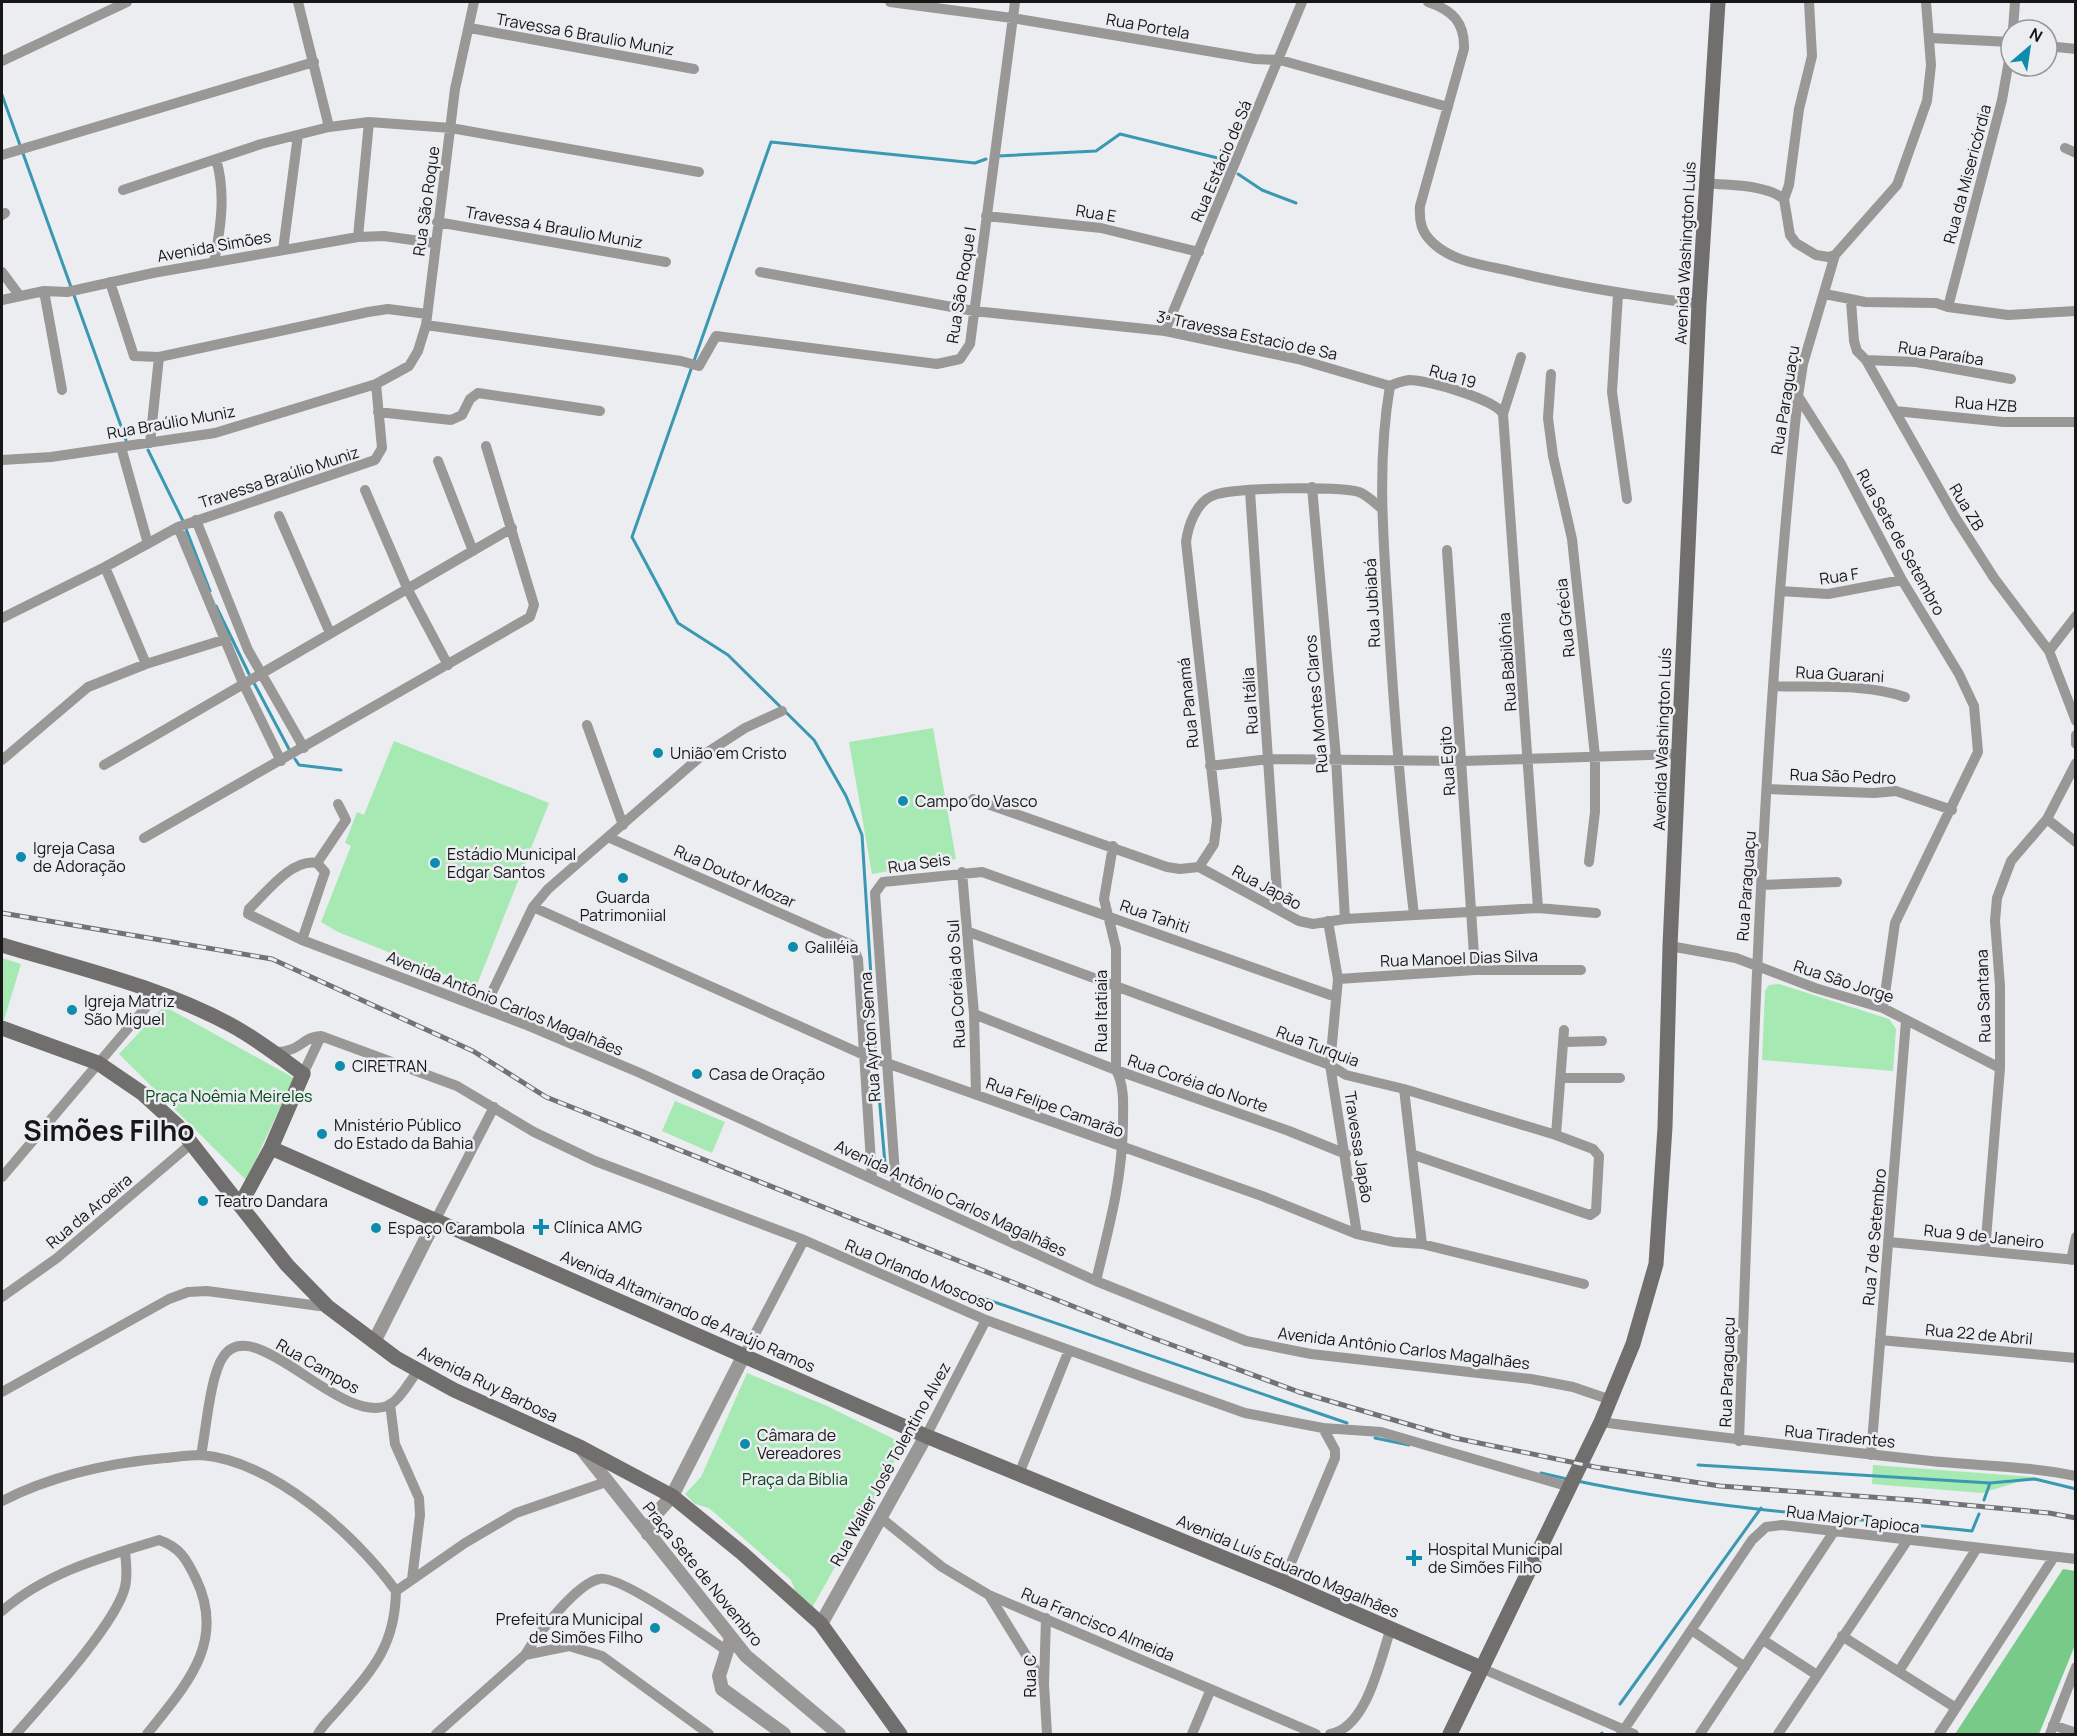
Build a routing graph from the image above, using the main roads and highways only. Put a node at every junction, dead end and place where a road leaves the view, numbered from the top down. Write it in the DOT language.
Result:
graph roads {
  1 [pos="1718,2"];
  2 [pos="2,945"];
  3 [pos="2,1028"];
  4 [pos="271,1148"];
  5 [pos="240,1205"];
  6 [pos="926,1436"];
  7 [pos="1481,1668"];
  8 [pos="900,1734"];
  9 [pos="1450,1734"];
  1 -- 7 [label="main road, Avenida Washington Luís"];
  2 -- 4 [label="main road"];
  3 -- 5 [label="main road, Avenida Ruy Barbosa"];
  4 -- 5 [label="main road"];
  4 -- 6 [label="main road, Avenida Altamirando de Araújo Ramos"];
  5 -- 8 [label="main road, Avenida Ruy Barbosa"];
  6 -- 7 [label="main road, Avenida Luís Eduardo Magalhães"];
  7 -- 9 [label="main road, Avenida Washington Luís"];
}
